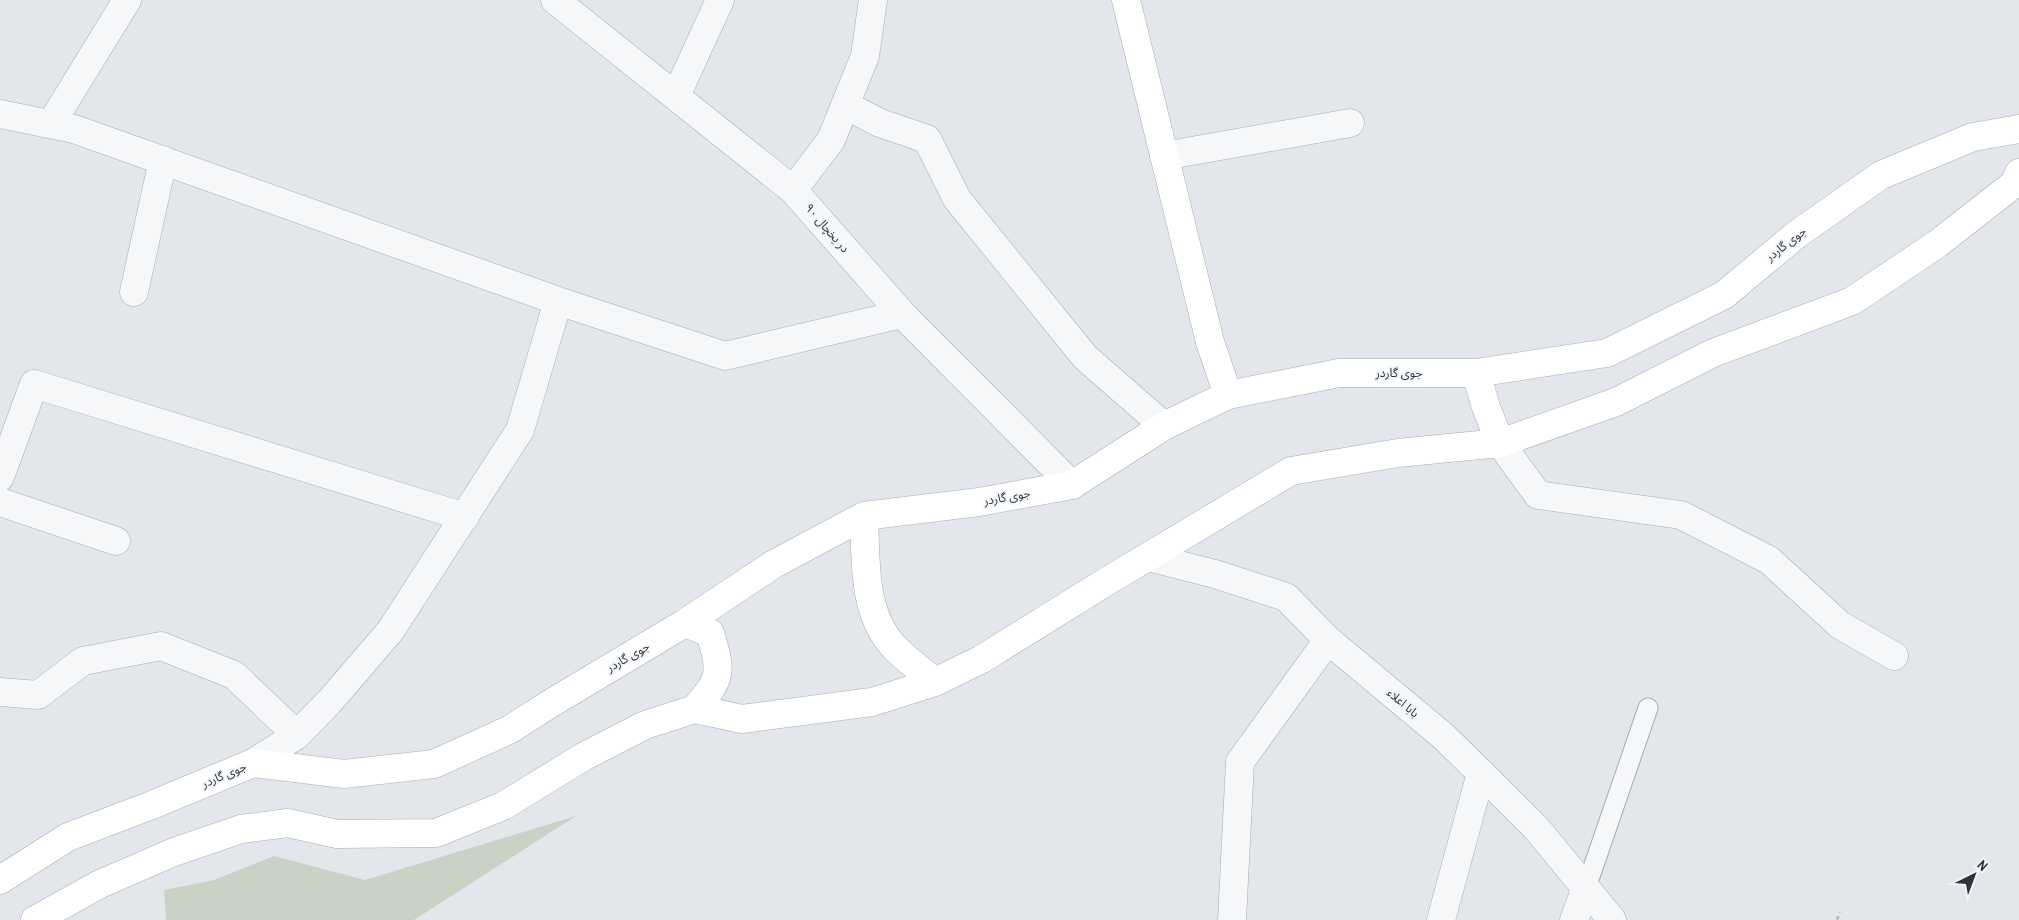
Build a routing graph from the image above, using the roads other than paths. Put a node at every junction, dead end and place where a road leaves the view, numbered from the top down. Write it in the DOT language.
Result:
graph roads {
  1 [pos="127,0"];
  2 [pos="555,0"];
  3 [pos="720,0"];
  4 [pos="873,0"];
  5 [pos="1126,0"];
  6 [pos="676,96"];
  7 [pos="845,105"];
  8 [pos="0,114"];
  9 [pos="1350,123"];
  10 [pos="51,124"];
  11 [pos="2019,129"];
  12 [pos="1164,156"];
  13 [pos="164,160"];
  14 [pos="2017,181"];
  15 [pos="793,190"];
  16 [pos="134,292"];
  17 [pos="558,301"];
  18 [pos="902,314"];
  19 [pos="1476,373"];
  20 [pos="1228,395"];
  21 [pos="1164,426"];
  22 [pos="1500,443"];
  23 [pos="0,477"];
  24 [pos="1072,485"];
  25 [pos="0,502"];
  26 [pos="864,516"];
  27 [pos="464,517"];
  28 [pos="116,541"];
  29 [pos="1148,556"];
  30 [pos="685,623"];
  31 [pos="1328,640"];
  32 [pos="1894,656"];
  33 [pos="935,682"];
  34 [pos="0,692"];
  35 [pos="1648,708"];
  36 [pos="695,710"];
  37 [pos="297,735"];
  38 [pos="253,763"];
  39 [pos="1481,773"];
  40 [pos="0,880"];
  41 [pos="1586,888"];
  42 [pos="35,920"];
  43 [pos="1232,920"];
  44 [pos="1441,920"];
  45 [pos="1574,920"];
  46 [pos="1612,920"];
  1 -- 10 [label="street"];
  2 -- 6 [label="street, در یخچال ۹۰"];
  3 -- 6 [label="street"];
  4 -- 7 [label="street"];
  5 -- 12 [label="street"];
  6 -- 15 [label="street, در یخچال ۹۰"];
  7 -- 15 [label="street"];
  7 -- 21 [label="street"];
  8 -- 10 [label="street"];
  9 -- 12 [label="street"];
  10 -- 13 [label="street"];
  11 -- 19 [label="street, جوی گاردر"];
  12 -- 20 [label="street"];
  13 -- 16 [label="street"];
  13 -- 17 [label="street"];
  14 -- 22 [label="street"];
  15 -- 18 [label="street, در یخچال ۹۰"];
  17 -- 18 [label="street"];
  17 -- 27 [label="street"];
  18 -- 24 [label="street, در یخچال ۹۰"];
  19 -- 20 [label="street, جوی گاردر"];
  19 -- 22 [label="street"];
  20 -- 21 [label="street, جوی گاردر"];
  21 -- 24 [label="street, جوی گاردر"];
  22 -- 29 [label="street"];
  22 -- 32 [label="street"];
  23 -- 27 [label="street"];
  24 -- 26 [label="street, جوی گاردر"];
  25 -- 28 [label="street"];
  26 -- 30 [label="street, جوی گاردر"];
  26 -- 33 [label="street"];
  27 -- 37 [label="street"];
  29 -- 31 [label="street, بابا اعلاء"];
  29 -- 33 [label="street"];
  30 -- 36 [label="street"];
  30 -- 38 [label="street, جوی گاردر"];
  31 -- 39 [label="street, بابا اعلاء"];
  31 -- 43 [label="street"];
  33 -- 36 [label="street"];
  34 -- 37 [label="street"];
  35 -- 41 [label="lane"];
  36 -- 42 [label="street"];
  37 -- 38 [label="street"];
  38 -- 40 [label="street, جوی گاردر"];
  39 -- 41 [label="street, بابا اعلاء"];
  39 -- 44 [label="street"];
  41 -- 45 [label="street"];
  41 -- 46 [label="street, بابا اعلاء"];
}
